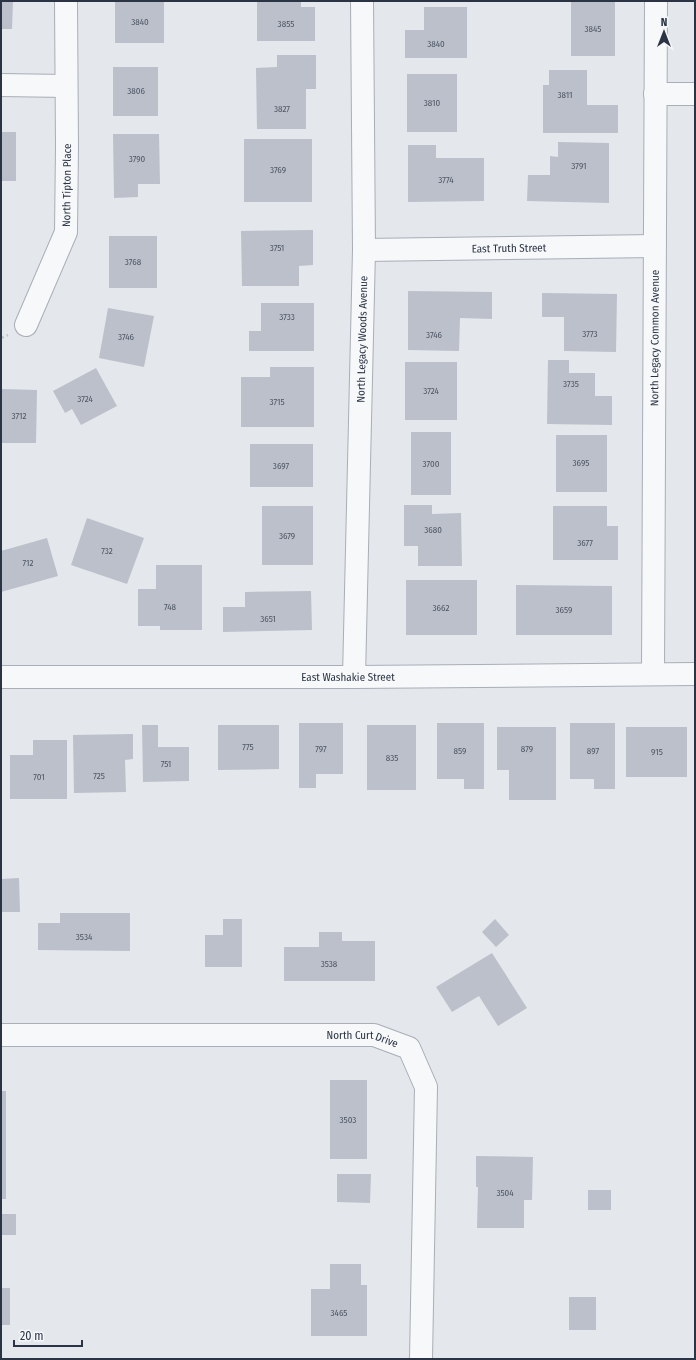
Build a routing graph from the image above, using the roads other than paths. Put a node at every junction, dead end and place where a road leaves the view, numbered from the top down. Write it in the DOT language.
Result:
graph roads {
  1 [pos="66,1"];
  2 [pos="362,1"];
  3 [pos="656,1"];
  4 [pos="1,85"];
  5 [pos="66,86"];
  6 [pos="655,94"];
  7 [pos="695,94"];
  8 [pos="655,246"];
  9 [pos="364,250"];
  10 [pos="26,325"];
  11 [pos="653,674"];
  12 [pos="695,674"];
  13 [pos="1,677"];
  14 [pos="354,677"];
  15 [pos="1,1035"];
  16 [pos="421,1359"];
  1 -- 5 [label="street, North Tipton Place"];
  2 -- 9 [label="street, North Legacy Woods Avenue"];
  3 -- 6 [label="street, North Legacy Common Avenue"];
  4 -- 5 [label="street"];
  5 -- 10 [label="street, North Tipton Place"];
  6 -- 7 [label="street"];
  6 -- 8 [label="street, North Legacy Common Avenue"];
  8 -- 9 [label="street, East Truth Street"];
  8 -- 11 [label="street, North Legacy Common Avenue"];
  9 -- 14 [label="street, North Legacy Woods Avenue"];
  11 -- 12 [label="street, East Washakie Street"];
  11 -- 14 [label="street, East Washakie Street"];
  13 -- 14 [label="street, East Washakie Street"];
  15 -- 16 [label="street, North Curt Drive"];
}
